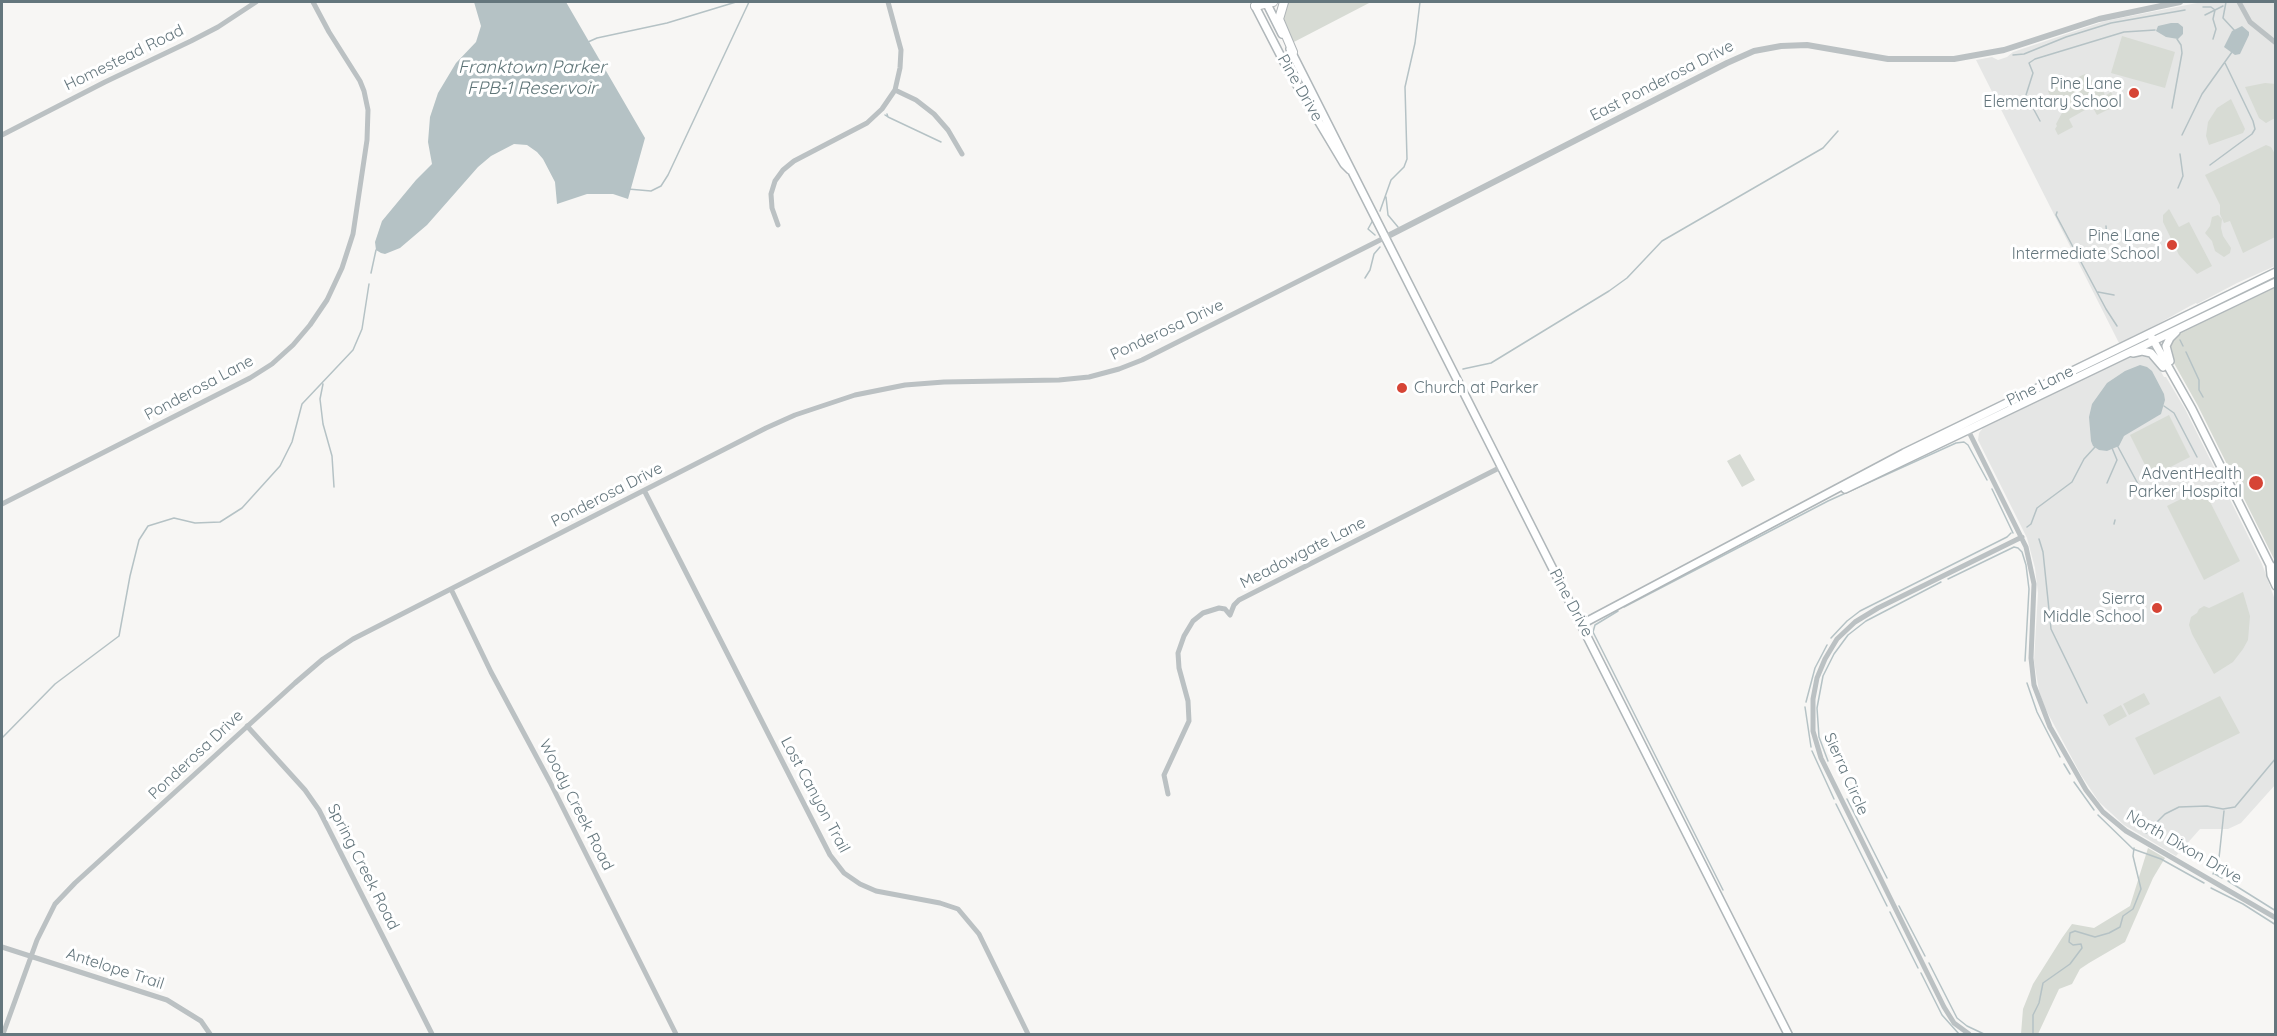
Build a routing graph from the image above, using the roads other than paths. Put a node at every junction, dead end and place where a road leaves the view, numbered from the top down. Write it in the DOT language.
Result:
graph roads {
  1 [pos="256,2"];
  2 [pos="313,2"];
  3 [pos="888,2"];
  4 [pos="1284,2"];
  5 [pos="2180,2"];
  6 [pos="2239,2"];
  7 [pos="1262,3"];
  8 [pos="2276,43"];
  9 [pos="1293,52"];
  10 [pos="895,90"];
  11 [pos="2,135"];
  12 [pos="962,154"];
  13 [pos="1352,172"];
  14 [pos="778,225"];
  15 [pos="1386,237"];
  16 [pos="2276,272"];
  17 [pos="2276,282"];
  18 [pos="2216,312"];
  19 [pos="2151,337"];
  20 [pos="2077,379"];
  21 [pos="2186,399"];
  22 [pos="1966,427"];
  23 [pos="1501,467"];
  24 [pos="645,492"];
  25 [pos="2,504"];
  26 [pos="2022,537"];
  27 [pos="2273,568"];
  28 [pos="2276,586"];
  29 [pos="451,589"];
  30 [pos="1582,624"];
  31 [pos="247,726"];
  32 [pos="1168,794"];
  33 [pos="2276,918"];
  34 [pos="2,947"];
  35 [pos="30,956"];
  36 [pos="3,1035"];
  37 [pos="210,1035"];
  38 [pos="432,1035"];
  39 [pos="676,1035"];
  40 [pos="1028,1035"];
  41 [pos="1788,1035"];
  42 [pos="1970,1035"];
  1 -- 11 [label="street, Homestead Road"];
  2 -- 25 [label="street, Ponderosa Lane"];
  3 -- 10 [label="street"];
  4 -- 9 [label="main road"];
  5 -- 15 [label="street, East Ponderosa Drive"];
  6 -- 8 [label="street"];
  7 -- 9 [label="main road, Pine Drive"];
  7 -- 13 [label="main road, Pine Drive"];
  9 -- 13 [label="main road, Pine Drive"];
  10 -- 12 [label="street"];
  10 -- 14 [label="street"];
  13 -- 15 [label="main road, Pine Drive"];
  15 -- 23 [label="main road, Pine Drive"];
  15 -- 24 [label="street, Ponderosa Drive"];
  16 -- 19 [label="main road, Pine Lane"];
  17 -- 18 [label="main road, Pine Lane"];
  18 -- 19 [label="main road, Pine Lane"];
  18 -- 21 [label="main road"];
  19 -- 20 [label="main road, Pine Lane"];
  19 -- 21 [label="main road"];
  19 -- 22 [label="main road, Pine Lane"];
  20 -- 21 [label="main road"];
  20 -- 22 [label="main road, Pine Lane"];
  21 -- 27 [label="main road"];
  22 -- 26 [label="street, North Dixon Drive"];
  22 -- 30 [label="main road, Pine Lane"];
  23 -- 30 [label="main road, Pine Drive"];
  23 -- 32 [label="street, Meadowgate Lane"];
  24 -- 29 [label="street, Ponderosa Drive"];
  24 -- 40 [label="street, Lost Canyon Trail"];
  26 -- 33 [label="street, North Dixon Drive"];
  26 -- 42 [label="street, Sierra Circle"];
  27 -- 28 [label="main road"];
  29 -- 31 [label="street, Ponderosa Drive"];
  29 -- 39 [label="street, Woody Creek Road"];
  30 -- 41 [label="main road, Pine Drive"];
  31 -- 35 [label="street, Ponderosa Drive"];
  31 -- 38 [label="street, Spring Creek Road"];
  34 -- 35 [label="street, Antelope Trail"];
  35 -- 36 [label="street, Ponderosa Drive"];
  35 -- 37 [label="street, Antelope Trail"];
}
